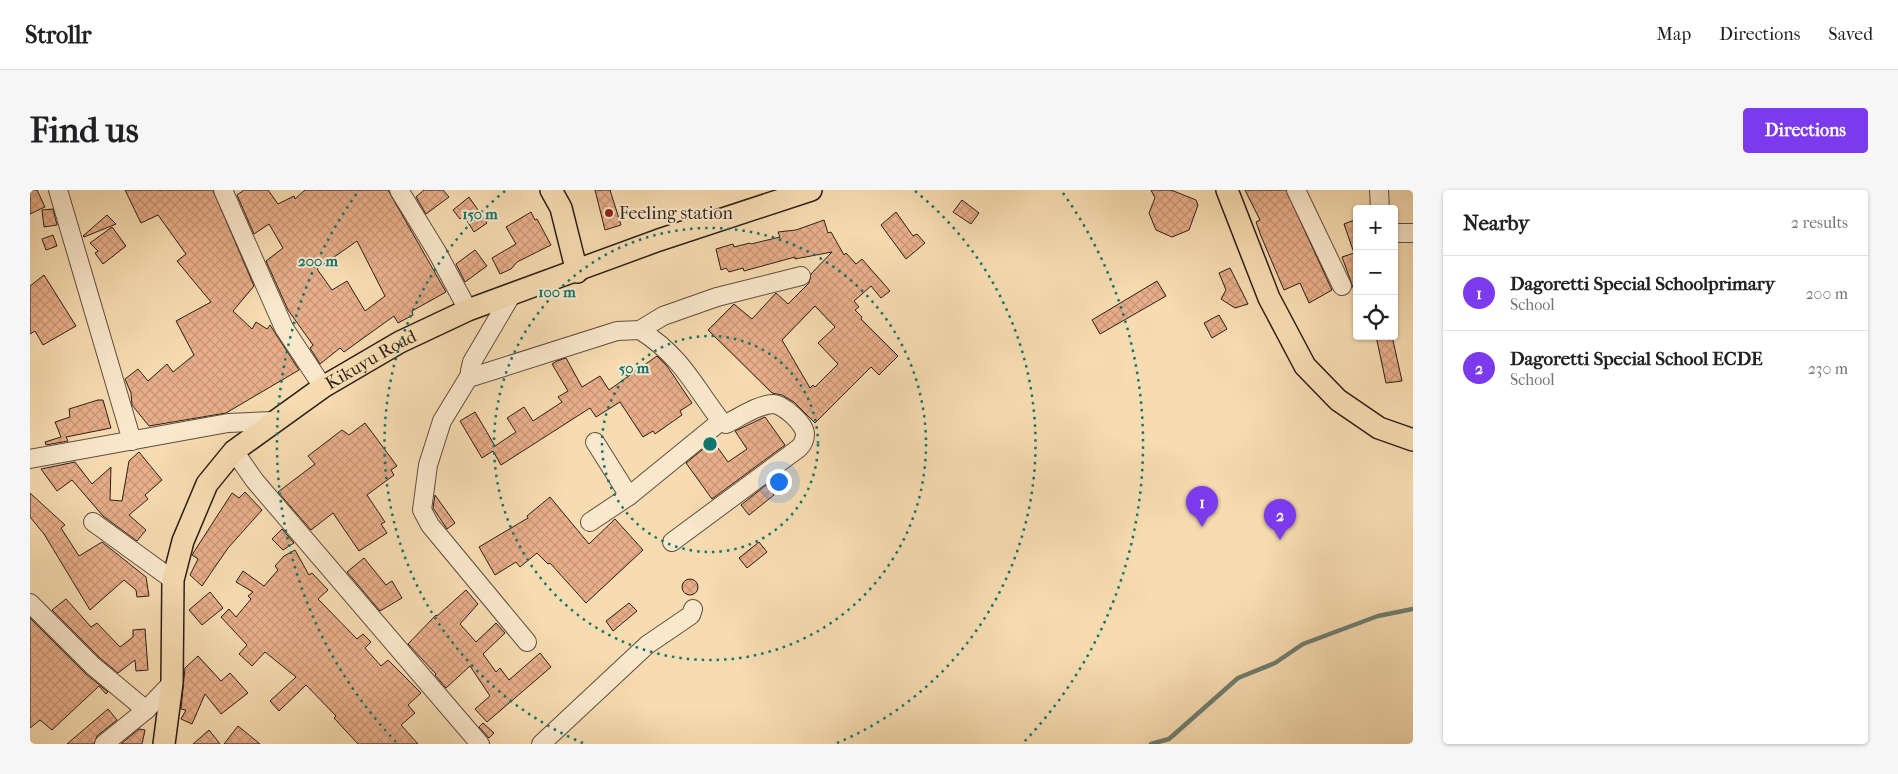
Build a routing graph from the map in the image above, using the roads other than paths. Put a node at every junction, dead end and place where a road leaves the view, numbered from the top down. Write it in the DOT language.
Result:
graph roads {
  1 [pos="58,190"];
  2 [pos="223,190"];
  3 [pos="398,190"];
  4 [pos="551,190"];
  5 [pos="811,190"];
  6 [pos="1227,190"];
  7 [pos="1296,190"];
  8 [pos="1379,190"];
  9 [pos="1380,205"];
  10 [pos="1398,232"];
  11 [pos="1413,233"];
  12 [pos="577,272"];
  13 [pos="801,276"];
  14 [pos="1342,286"];
  15 [pos="512,294"];
  16 [pos="468,310"];
  17 [pos="640,330"];
  18 [pos="470,375"];
  19 [pos="323,387"];
  20 [pos="273,421"];
  21 [pos="721,421"];
  22 [pos="1413,440"];
  23 [pos="132,441"];
  24 [pos="595,442"];
  25 [pos="234,451"];
  26 [pos="30,459"];
  27 [pos="629,496"];
  28 [pos="93,522"];
  29 [pos="590,522"];
  30 [pos="672,542"];
  31 [pos="174,580"];
  32 [pos="30,603"];
  33 [pos="692,609"];
  34 [pos="527,642"];
  35 [pos="172,683"];
  36 [pos="146,710"];
  37 [pos="104,744"];
  38 [pos="164,744"];
  39 [pos="480,744"];
  40 [pos="541,744"];
  1 -- 23 [label="street"];
  2 -- 19 [label="street"];
  3 -- 16 [label="street"];
  4 -- 12 [label="main road"];
  5 -- 12 [label="main road, Kikuyu Road"];
  6 -- 22 [label="main road"];
  7 -- 14 [label="street"];
  8 -- 9 [label="street"];
  10 -- 11 [label="street"];
  12 -- 15 [label="main road, Kikuyu Road"];
  13 -- 17 [label="street"];
  15 -- 16 [label="main road, Kikuyu Road"];
  15 -- 18 [label="street"];
  16 -- 19 [label="main road, Kikuyu Road"];
  17 -- 18 [label="street"];
  17 -- 21 [label="street"];
  18 -- 34 [label="street"];
  19 -- 20 [label="main road, Kikuyu Road"];
  20 -- 23 [label="street"];
  20 -- 25 [label="main road, Kikuyu Road"];
  21 -- 27 [label="street"];
  21 -- 30 [label="street"];
  23 -- 26 [label="street"];
  24 -- 27 [label="street"];
  25 -- 31 [label="main road, Kikuyu Road"];
  25 -- 39 [label="street"];
  27 -- 29 [label="street"];
  28 -- 31 [label="street"];
  31 -- 35 [label="main road, Kikuyu Road"];
  32 -- 36 [label="street"];
  33 -- 40 [label="street"];
  35 -- 36 [label="street"];
  35 -- 38 [label="main road, Kikuyu Road"];
  36 -- 37 [label="street"];
}
